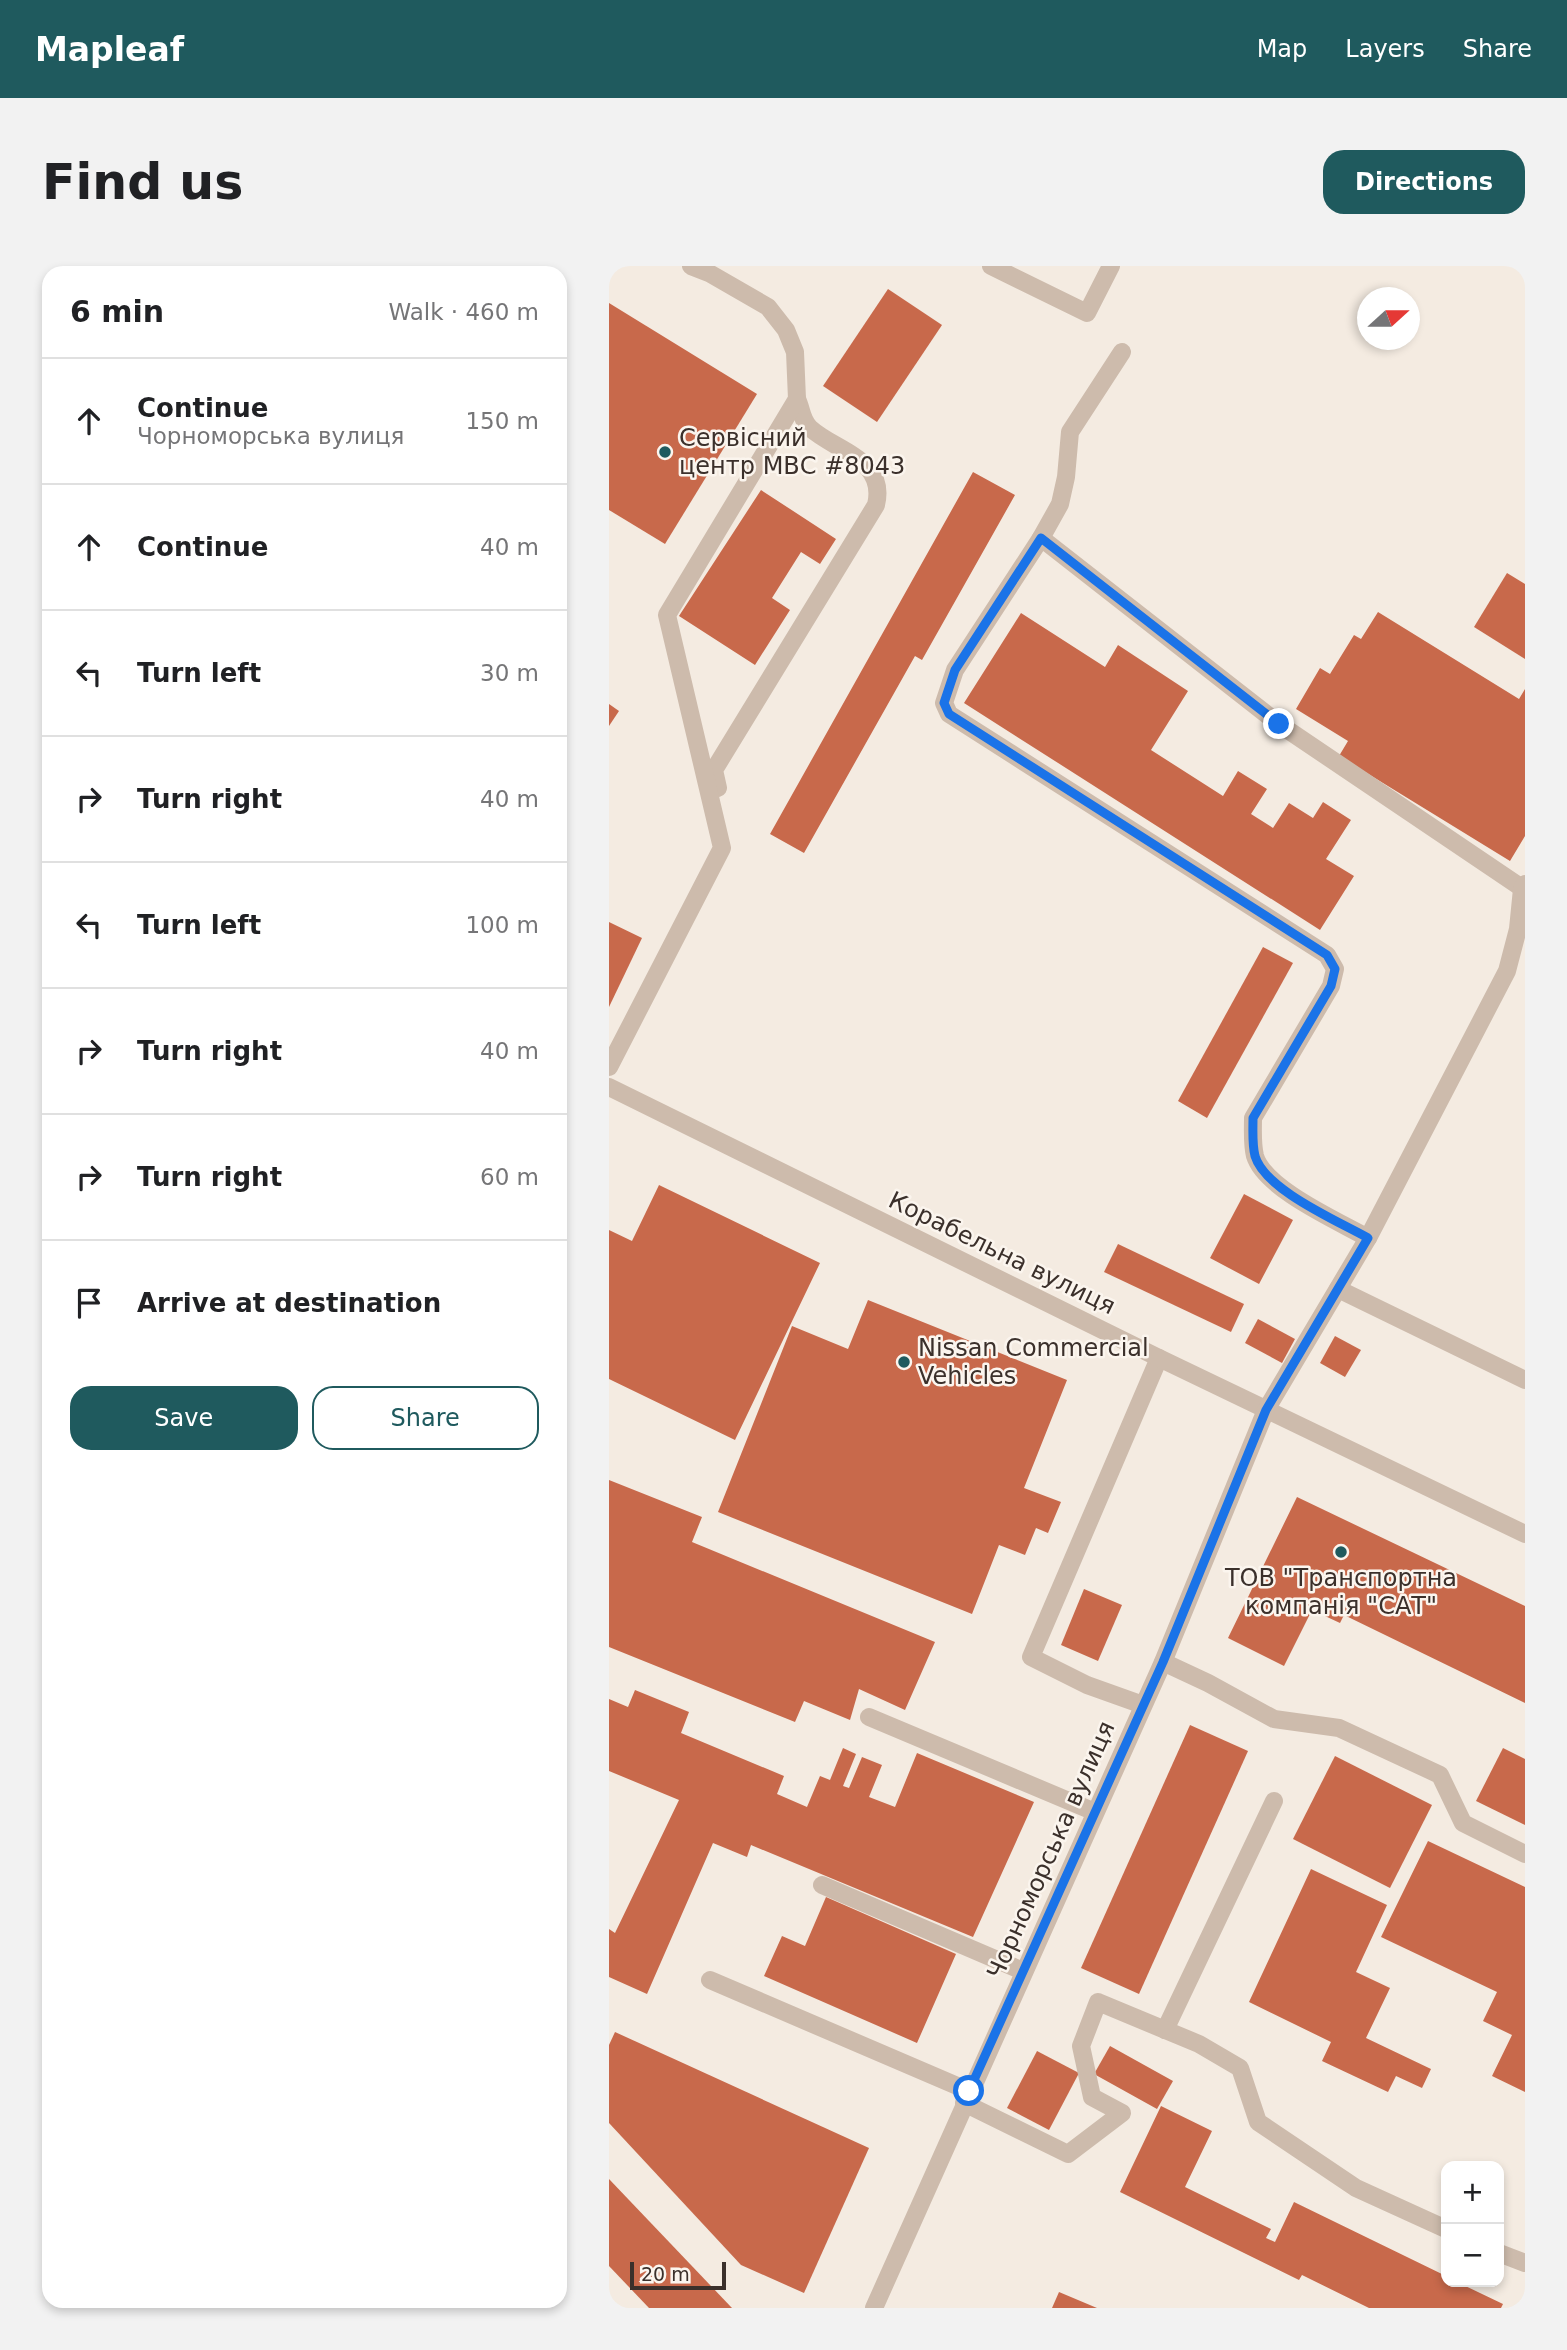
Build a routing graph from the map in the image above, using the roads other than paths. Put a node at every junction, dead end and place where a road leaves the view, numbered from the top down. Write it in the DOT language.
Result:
graph roads {
  1 [pos="691,266"];
  2 [pos="991,266"];
  3 [pos="1111,266"];
  4 [pos="1122,352"];
  5 [pos="797,399"];
  6 [pos="1041,538"];
  7 [pos="722,848"];
  8 [pos="1524,888"];
  9 [pos="609,1067"];
  10 [pos="609,1087"];
  11 [pos="1368,1238"];
  12 [pos="1338,1289"];
  13 [pos="1159,1358"];
  14 [pos="1525,1380"];
  15 [pos="1266,1410"];
  16 [pos="1525,1534"];
  17 [pos="1163,1662"];
  18 [pos="1143,1705"];
  19 [pos="869,1717"];
  20 [pos="1274,1801"];
  21 [pos="1095,1812"];
  22 [pos="1525,1854"];
  23 [pos="822,1885"];
  24 [pos="1023,1972"];
  25 [pos="710,1980"];
  26 [pos="1165,2030"];
  27 [pos="967,2097"];
  28 [pos="1441,2227"];
  29 [pos="1504,2255"];
  30 [pos="1525,2263"];
  31 [pos="874,2308"];
  1 -- 5 [label="street"];
  2 -- 3 [label="street"];
  4 -- 6 [label="street"];
  5 -- 7 [label="street"];
  5 -- 7 [label="street"];
  6 -- 8 [label="street"];
  6 -- 11 [label="street"];
  7 -- 9 [label="street"];
  8 -- 11 [label="street, Чорноморська вулиця"];
  10 -- 13 [label="street, Корабельна вулиця"];
  11 -- 12 [label="street, Чорноморська вулиця"];
  12 -- 14 [label="street"];
  12 -- 15 [label="street, Чорноморська вулиця"];
  13 -- 15 [label="street, Корабельна вулиця"];
  13 -- 18 [label="street"];
  15 -- 16 [label="street, Корабельна вулиця"];
  15 -- 17 [label="street, Чорноморська вулиця"];
  17 -- 18 [label="street, Чорноморська вулиця"];
  17 -- 22 [label="street"];
  18 -- 21 [label="street, Чорноморська вулиця"];
  19 -- 21 [label="street"];
  20 -- 26 [label="street"];
  21 -- 24 [label="street, Чорноморська вулиця"];
  23 -- 24 [label="street"];
  24 -- 27 [label="street, Чорноморська вулиця"];
  25 -- 27 [label="street"];
  26 -- 27 [label="street"];
  26 -- 28 [label="street"];
  27 -- 31 [label="street, Чорноморська вулиця"];
  29 -- 30 [label="street"];
}
